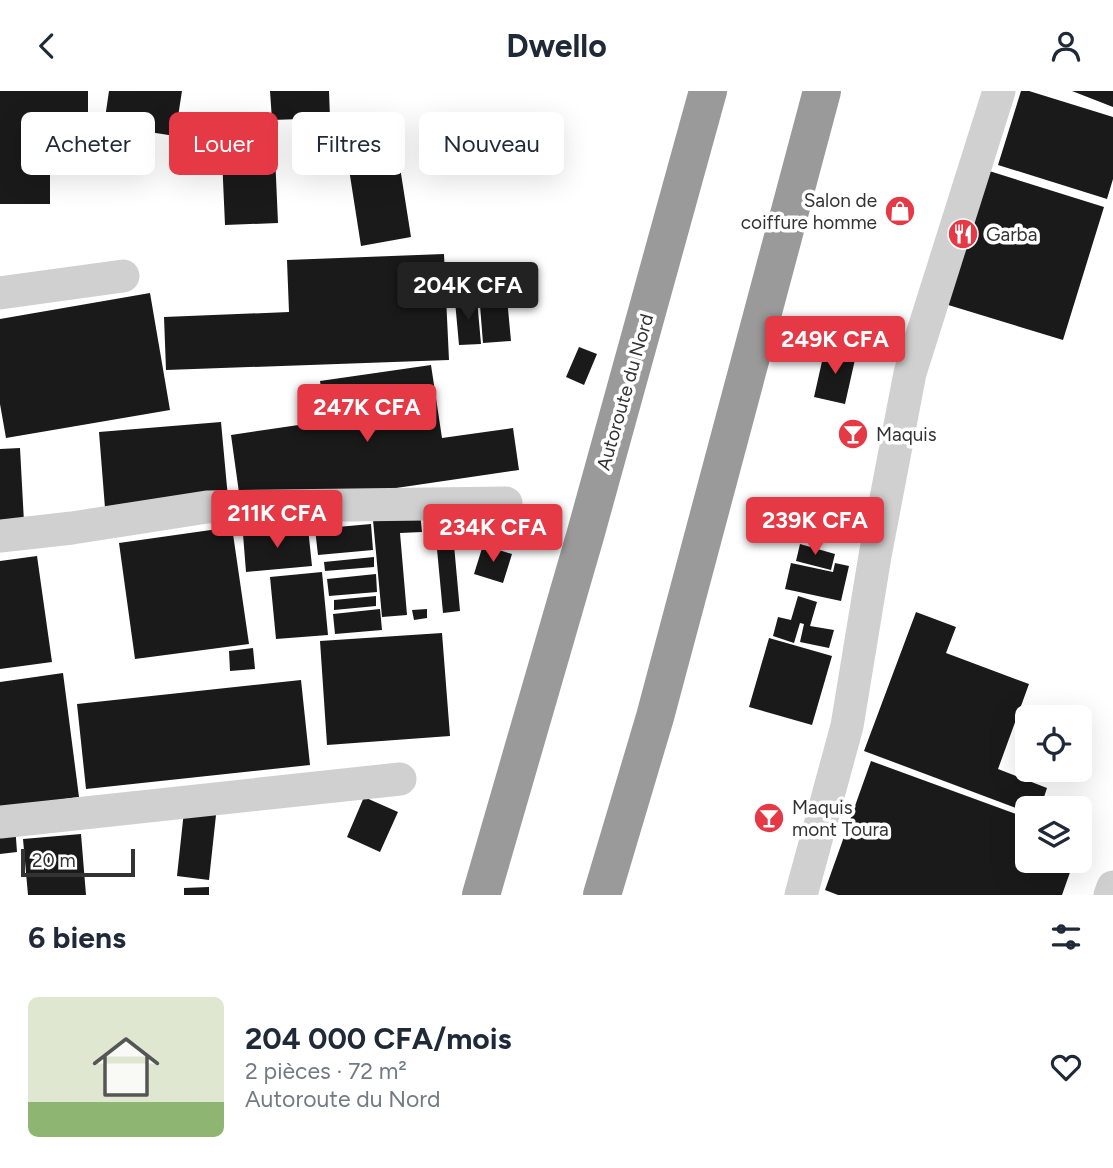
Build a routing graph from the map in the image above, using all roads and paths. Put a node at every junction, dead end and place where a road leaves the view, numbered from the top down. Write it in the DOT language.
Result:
graph roads {
  1 [pos="708,91"];
  2 [pos="822,91"];
  3 [pos="999,91"];
  4 [pos="123,276"];
  5 [pos="0,292"];
  6 [pos="506,503"];
  7 [pos="0,536"];
  8 [pos="400,779"];
  9 [pos="0,822"];
  10 [pos="1113,887"];
  11 [pos="481,895"];
  12 [pos="602,895"];
  13 [pos="801,895"];
  14 [pos="1110,895"];
  1 -- 11 [label="highway, Autoroute du Nord"];
  2 -- 12 [label="highway"];
  3 -- 13 [label="street"];
  4 -- 5 [label="street"];
  6 -- 7 [label="street"];
  8 -- 9 [label="street"];
  10 -- 14 [label="street"];
}
